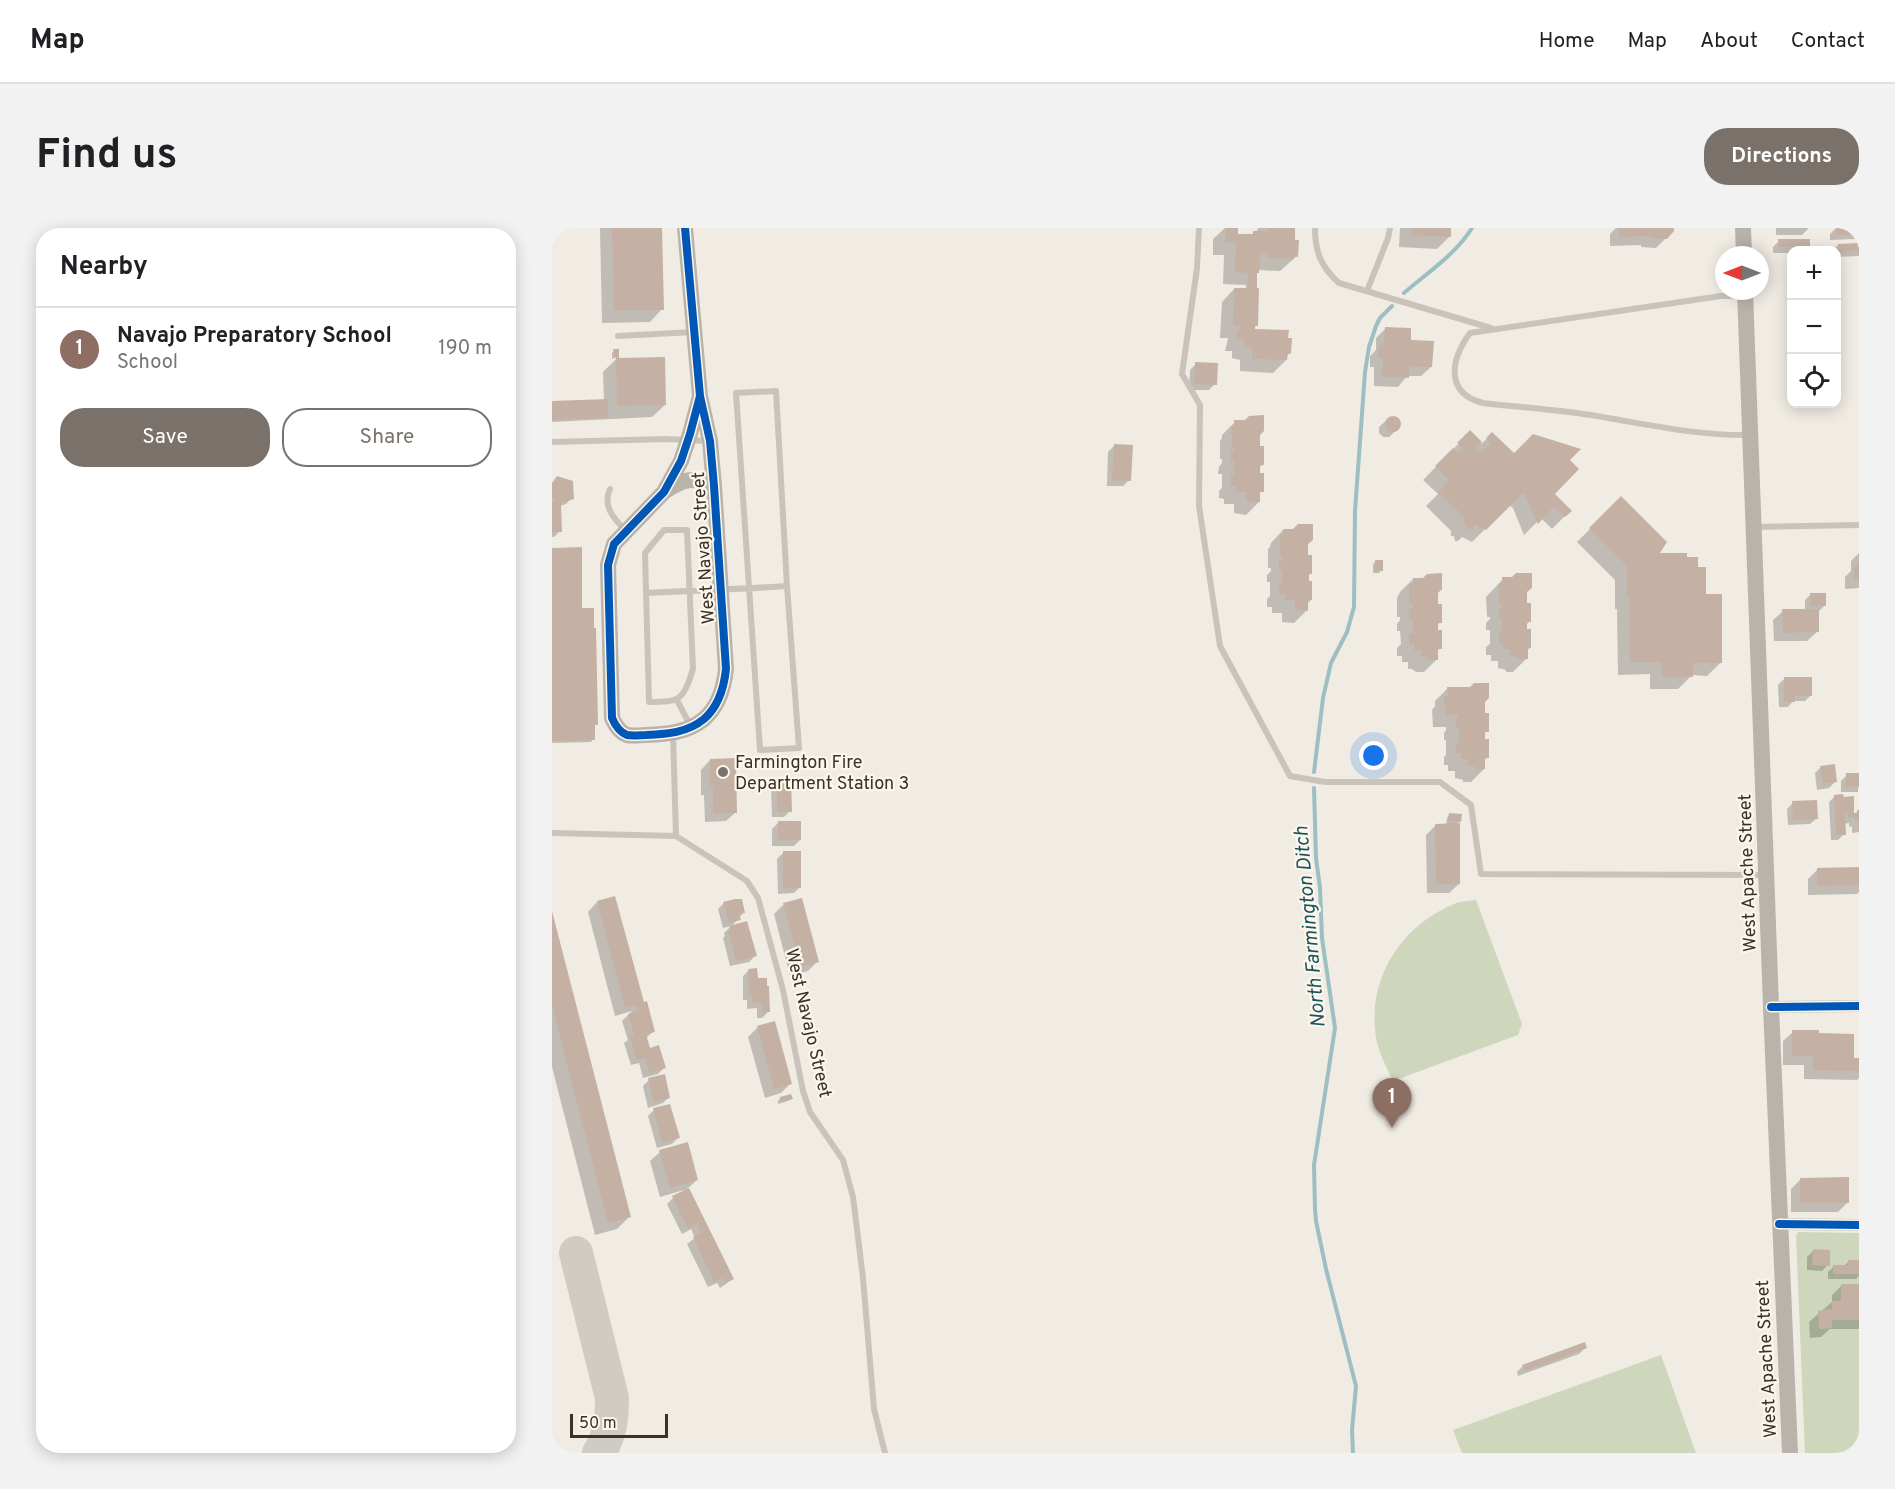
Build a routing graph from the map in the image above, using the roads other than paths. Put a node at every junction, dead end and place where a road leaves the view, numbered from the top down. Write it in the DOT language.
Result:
graph roads {
  1 [pos="685,228"];
  2 [pos="1199,228"];
  3 [pos="1315,228"];
  4 [pos="1390,228"];
  5 [pos="1743,228"];
  6 [pos="1744,246"];
  7 [pos="1367,291"];
  8 [pos="1715,297"];
  9 [pos="1745,300"];
  10 [pos="1495,329"];
  11 [pos="694,332"];
  12 [pos="618,336"];
  13 [pos="700,396"];
  14 [pos="1750,435"];
  15 [pos="688,441"];
  16 [pos="710,441"];
  17 [pos="552,442"];
  18 [pos="714,486"];
  19 [pos="610,489"];
  20 [pos="664,492"];
  21 [pos="1859,525"];
  22 [pos="1753,527"];
  23 [pos="626,531"];
  24 [pos="787,586"];
  25 [pos="749,589"];
  26 [pos="721,590"];
  27 [pos="689,591"];
  28 [pos="646,592"];
  29 [pos="676,700"];
  30 [pos="691,727"];
  31 [pos="673,734"];
  32 [pos="552,833"];
  33 [pos="676,836"];
  34 [pos="1767,875"];
  35 [pos="1859,1006"];
  36 [pos="1771,1007"];
  37 [pos="1779,1224"];
  38 [pos="1859,1225"];
  39 [pos="885,1453"];
  40 [pos="1790,1453"];
  1 -- 11 [label="main road, West Navajo Street"];
  2 -- 34 [label="lane"];
  3 -- 7 [label="lane"];
  4 -- 7 [label="lane"];
  5 -- 6 [label="main road"];
  7 -- 10 [label="lane"];
  8 -- 10 [label="lane"];
  9 -- 14 [label="main road, West Apache Street"];
  10 -- 14 [label="lane"];
  11 -- 12 [label="lane"];
  11 -- 13 [label="main road, West Navajo Street"];
  13 -- 15 [label="main road"];
  13 -- 16 [label="main road, West Navajo Street"];
  14 -- 22 [label="main road, West Apache Street"];
  15 -- 16 [label="lane"];
  15 -- 17 [label="lane"];
  15 -- 20 [label="main road"];
  16 -- 18 [label="main road, West Navajo Street"];
  18 -- 20 [label="main road"];
  18 -- 26 [label="main road, West Navajo Street"];
  19 -- 23 [label="lane"];
  20 -- 23 [label="main road, West Navajo Street"];
  21 -- 22 [label="lane"];
  22 -- 34 [label="main road, West Apache Street"];
  23 -- 31 [label="main road, West Navajo Street"];
  24 -- 25 [label="lane"];
  24 -- 25 [label="lane"];
  24 -- 25 [label="lane"];
  25 -- 26 [label="lane"];
  26 -- 27 [label="lane"];
  26 -- 30 [label="main road, West Navajo Street"];
  27 -- 28 [label="lane"];
  27 -- 28 [label="lane"];
  27 -- 29 [label="lane"];
  28 -- 29 [label="lane"];
  29 -- 30 [label="lane"];
  30 -- 31 [label="main road, West Navajo Street"];
  31 -- 33 [label="lane"];
  32 -- 33 [label="lane"];
  33 -- 39 [label="lane, West Navajo Street"];
  34 -- 36 [label="main road, West Apache Street"];
  35 -- 36 [label="street"];
  36 -- 37 [label="main road, West Apache Street"];
  37 -- 38 [label="street"];
  37 -- 40 [label="main road, West Apache Street"];
}
